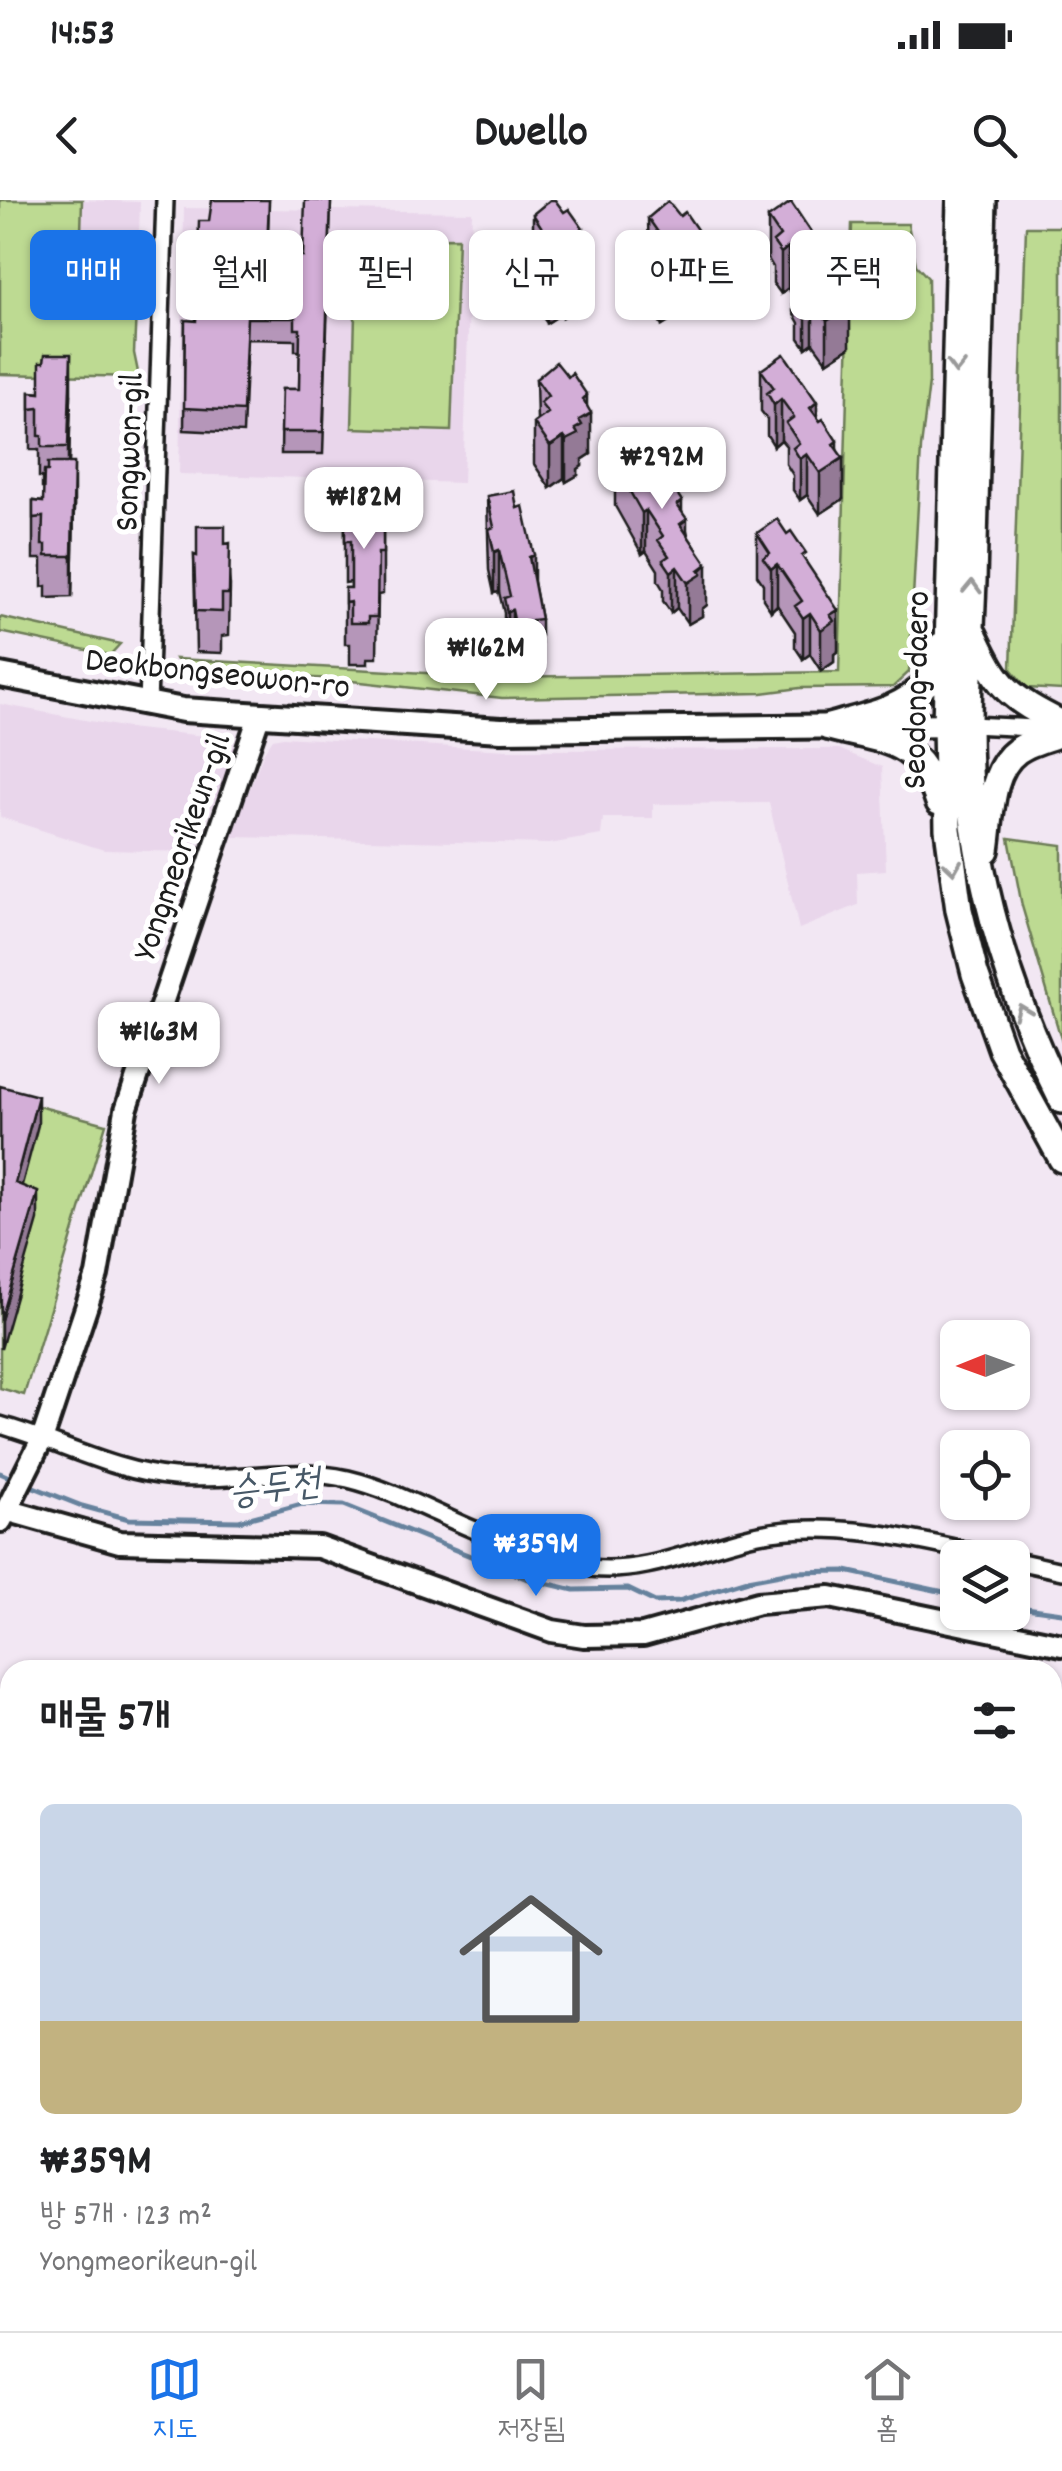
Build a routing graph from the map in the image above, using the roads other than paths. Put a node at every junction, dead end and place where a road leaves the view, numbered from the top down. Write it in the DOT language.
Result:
graph roads {
  1 [pos="166,200"];
  2 [pos="960,200"];
  3 [pos="983,200"];
  4 [pos="960,627"];
  5 [pos="0,676"];
  6 [pos="148,705"];
  7 [pos="259,716"];
  8 [pos="958,725"];
  9 [pos="829,727"];
  10 [pos="1062,729"];
  11 [pos="948,829"];
  12 [pos="984,870"];
  13 [pos="1062,1100"];
  14 [pos="1062,1159"];
  15 [pos="0,1424"];
  16 [pos="41,1442"];
  17 [pos="5,1508"];
  18 [pos="940,1546"];
  19 [pos="1030,1564"];
  20 [pos="1062,1570"];
  21 [pos="1062,1644"];
  1 -- 6 [label="street, Songwon-gil"];
  2 -- 4 [label="main road, Seodong-daero, one-way"];
  4 -- 3 [label="main road, Seodong-daero, one-way"];
  4 -- 8 [label="main road, Seodong-daero"];
  4 -- 9 [label="main road"];
  4 -- 10 [label="main road"];
  5 -- 6 [label="main road, Deokbongseowon-ro"];
  6 -- 7 [label="main road, Deokbongseowon-ro"];
  7 -- 9 [label="main road, Deokbongseowon-ro"];
  7 -- 16 [label="street, Yongmeorikeun-gil"];
  8 -- 9 [label="main road, Deokbongseowon-ro"];
  8 -- 10 [label="street"];
  8 -- 11 [label="main road, Seodong-daero"];
  8 -- 12 [label="main road, Seodong-daero"];
  9 -- 11 [label="main road"];
  10 -- 12 [label="main road"];
  11 -- 14 [label="main road, Seodong-daero, one-way"];
  13 -- 12 [label="main road, Seodong-daero, one-way"];
  15 -- 16 [label="street"];
  16 -- 17 [label="street, Yongmeorikeun-gil"];
  16 -- 18 [label="street"];
  17 -- 21 [label="street, Yongmeorikeun-gil"];
  19 -- 20 [label="street"];
}
